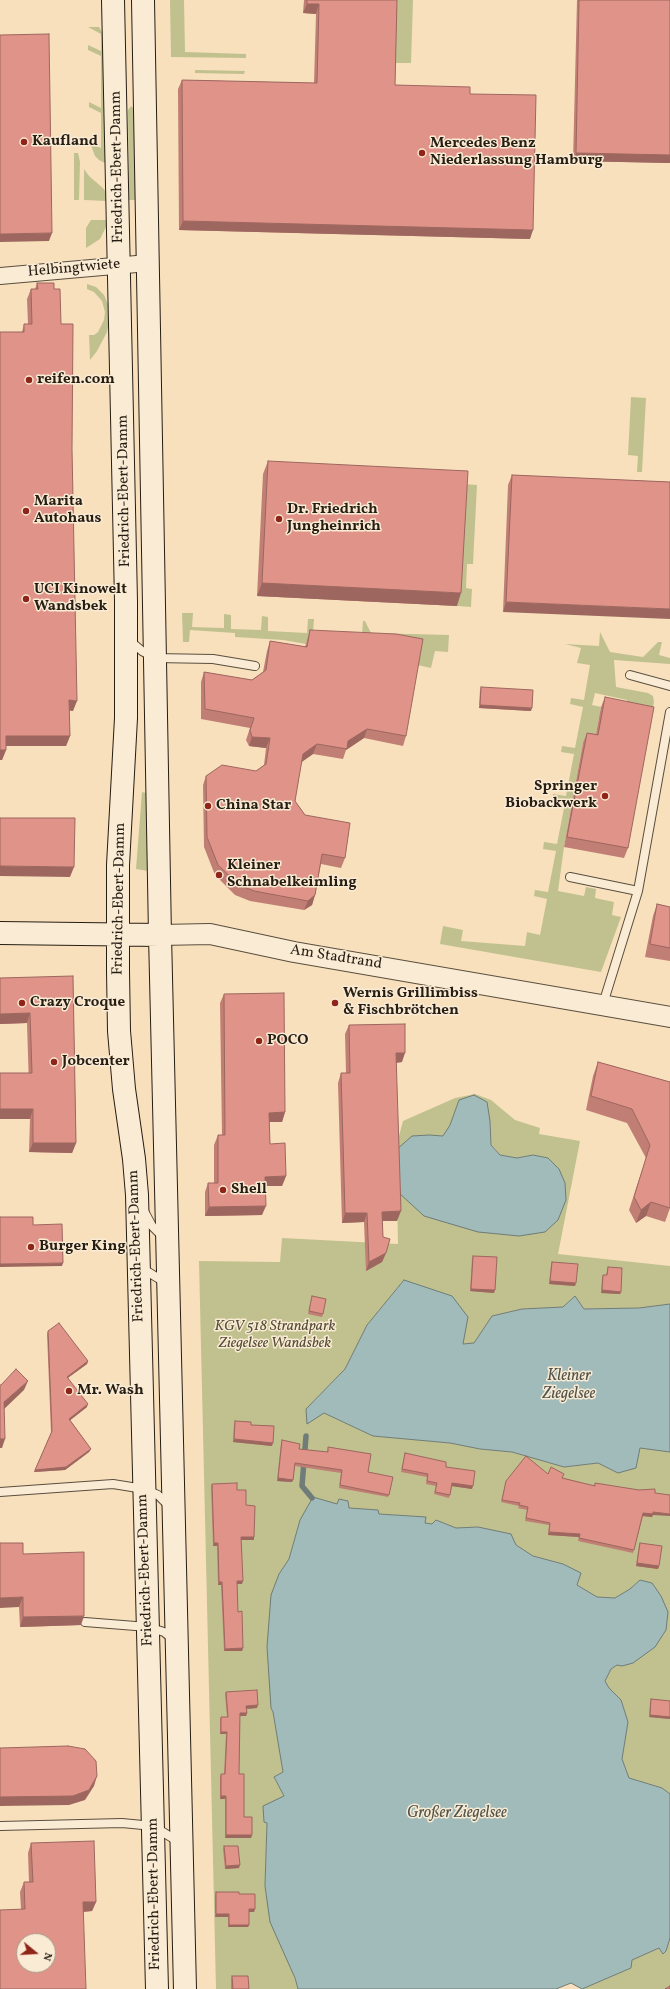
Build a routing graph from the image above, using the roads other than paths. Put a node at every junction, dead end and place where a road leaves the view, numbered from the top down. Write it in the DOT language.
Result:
graph roads {
  1 [pos="113,0"];
  2 [pos="143,0"];
  3 [pos="148,263"];
  4 [pos="120,265"];
  5 [pos="0,276"];
  6 [pos="126,638"];
  7 [pos="155,658"];
  8 [pos="255,666"];
  9 [pos="630,675"];
  10 [pos="670,686"];
  11 [pos="670,712"];
  12 [pos="570,877"];
  13 [pos="638,891"];
  14 [pos="0,934"];
  15 [pos="118,935"];
  16 [pos="160,935"];
  17 [pos="603,1004"];
  18 [pos="670,1017"];
  19 [pos="137,1195"];
  20 [pos="167,1242"];
  21 [pos="138,1266"];
  22 [pos="168,1284"];
  23 [pos="144,1489"];
  24 [pos="0,1492"];
  25 [pos="174,1510"];
  26 [pos="85,1622"];
  27 [pos="148,1627"];
  28 [pos="177,1641"];
  29 [pos="0,1826"];
  30 [pos="153,1826"];
  31 [pos="181,1844"];
  32 [pos="157,1989"];
  33 [pos="185,1989"];
  1 -- 4 [label="main road, Friedrich-Ebert-Damm"];
  2 -- 3 [label="main road, Friedrich-Ebert-Damm"];
  3 -- 4 [label="street, Helbingtwiete"];
  3 -- 7 [label="main road, Friedrich-Ebert-Damm"];
  4 -- 5 [label="street, Helbingtwiete"];
  4 -- 6 [label="main road, Friedrich-Ebert-Damm"];
  6 -- 7 [label="lane"];
  6 -- 15 [label="main road, Friedrich-Ebert-Damm"];
  7 -- 8 [label="lane"];
  7 -- 16 [label="main road, Friedrich-Ebert-Damm"];
  9 -- 10 [label="lane"];
  11 -- 13 [label="lane"];
  12 -- 13 [label="lane"];
  13 -- 17 [label="lane"];
  14 -- 15 [label="main road, Am Stadtrand"];
  15 -- 16 [label="main road, Am Stadtrand"];
  15 -- 19 [label="main road, Friedrich-Ebert-Damm"];
  16 -- 17 [label="street, Am Stadtrand"];
  16 -- 20 [label="main road, Friedrich-Ebert-Damm"];
  17 -- 18 [label="street, Am Stadtrand"];
  19 -- 20 [label="lane"];
  19 -- 21 [label="main road, Friedrich-Ebert-Damm"];
  20 -- 22 [label="main road, Friedrich-Ebert-Damm"];
  21 -- 22 [label="lane"];
  21 -- 23 [label="main road, Friedrich-Ebert-Damm"];
  22 -- 25 [label="main road, Friedrich-Ebert-Damm"];
  23 -- 24 [label="lane"];
  23 -- 25 [label="lane"];
  23 -- 27 [label="main road, Friedrich-Ebert-Damm"];
  25 -- 28 [label="main road, Friedrich-Ebert-Damm"];
  26 -- 27 [label="lane"];
  27 -- 28 [label="lane"];
  27 -- 30 [label="main road, Friedrich-Ebert-Damm"];
  28 -- 31 [label="main road, Friedrich-Ebert-Damm"];
  29 -- 30 [label="lane"];
  30 -- 31 [label="lane"];
  30 -- 32 [label="main road, Friedrich-Ebert-Damm"];
  31 -- 33 [label="main road, Friedrich-Ebert-Damm"];
}
